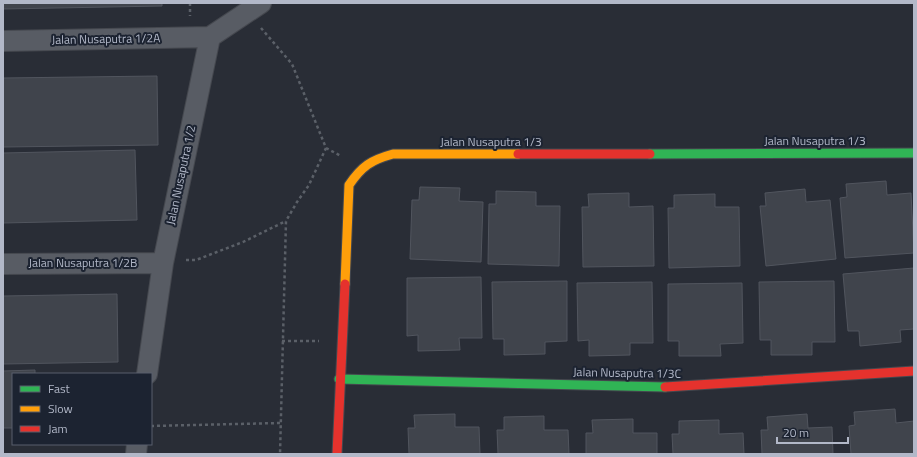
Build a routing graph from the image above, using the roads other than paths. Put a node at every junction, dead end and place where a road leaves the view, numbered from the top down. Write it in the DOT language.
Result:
graph roads {
  1 [pos="254,7"];
  2 [pos="210,37"];
  3 [pos="3,41"];
  4 [pos="914,153"];
  5 [pos="163,263"];
  6 [pos="3,264"];
  7 [pos="914,371"];
  8 [pos="147,373"];
  9 [pos="339,379"];
  10 [pos="337,454"];
  1 -- 2 [label="street"];
  2 -- 3 [label="street, Jalan Nusaputra 1/2A"];
  2 -- 5 [label="street, Jalan Nusaputra 1/2"];
  4 -- 9 [label="street, Jalan Nusaputra 1/3"];
  5 -- 6 [label="street, Jalan Nusaputra 1/2B"];
  5 -- 8 [label="street, Jalan Nusaputra 1/2"];
  7 -- 9 [label="street, Jalan Nusaputra 1/3C"];
  9 -- 10 [label="street, Jalan Nusaputra 1/3"];
}
